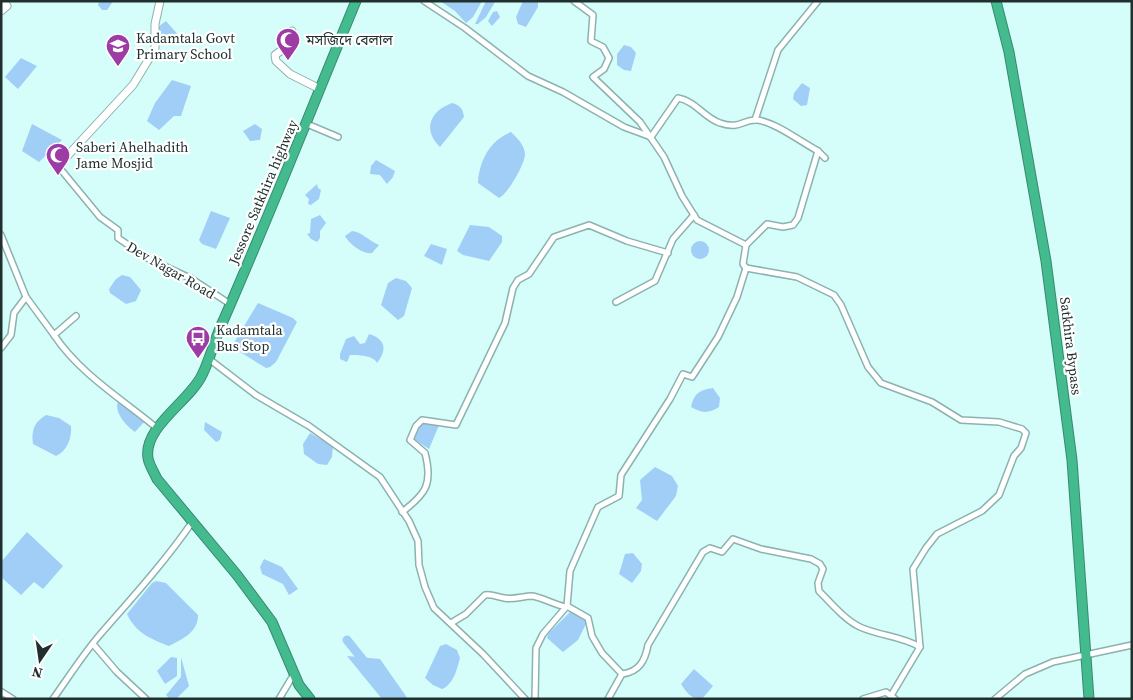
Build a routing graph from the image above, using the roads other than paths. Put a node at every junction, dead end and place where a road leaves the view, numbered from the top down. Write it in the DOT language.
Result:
graph roads {
  1 [pos="4,1"];
  2 [pos="160,1"];
  3 [pos="356,1"];
  4 [pos="424,1"];
  5 [pos="574,1"];
  6 [pos="818,1"];
  7 [pos="996,1"];
  8 [pos="1,11"];
  9 [pos="292,31"];
  10 [pos="320,89"];
  11 [pos="755,120"];
  12 [pos="307,124"];
  13 [pos="338,137"];
  14 [pos="651,138"];
  15 [pos="818,151"];
  16 [pos="825,158"];
  17 [pos="58,166"];
  18 [pos="694,215"];
  19 [pos="1,235"];
  20 [pos="746,245"];
  21 [pos="668,253"];
  22 [pos="746,268"];
  23 [pos="26,297"];
  24 [pos="616,302"];
  25 [pos="230,304"];
  26 [pos="76,316"];
  27 [pos="54,335"];
  28 [pos="1,348"];
  29 [pos="209,359"];
  30 [pos="158,429"];
  31 [pos="402,512"];
  32 [pos="192,522"];
  33 [pos="566,606"];
  34 [pos="451,623"];
  35 [pos="93,644"];
  36 [pos="1132,645"];
  37 [pos="920,647"];
  38 [pos="1086,656"];
  39 [pos="294,674"];
  40 [pos="622,674"];
  41 [pos="1,694"];
  42 [pos="894,696"];
  43 [pos="13,699"];
  44 [pos="53,699"];
  45 [pos="146,699"];
  46 [pos="279,699"];
  47 [pos="310,699"];
  48 [pos="525,699"];
  49 [pos="535,699"];
  50 [pos="608,699"];
  51 [pos="863,699"];
  52 [pos="995,699"];
  53 [pos="1090,699"];
  1 -- 8 [label="street"];
  2 -- 17 [label="street"];
  3 -- 10 [label="highway, Jessore Satkhira highway"];
  4 -- 14 [label="street"];
  5 -- 14 [label="street"];
  6 -- 11 [label="street"];
  7 -- 38 [label="highway, Satkhira Bypass"];
  9 -- 10 [label="street"];
  10 -- 12 [label="highway, Jessore Satkhira highway"];
  11 -- 14 [label="street"];
  11 -- 15 [label="street"];
  12 -- 13 [label="street"];
  12 -- 25 [label="highway, Jessore Satkhira highway"];
  14 -- 18 [label="street"];
  15 -- 16 [label="street"];
  15 -- 20 [label="street"];
  17 -- 25 [label="street, Dev Nagar Road"];
  18 -- 20 [label="street"];
  18 -- 21 [label="street"];
  19 -- 23 [label="street"];
  20 -- 22 [label="street"];
  21 -- 24 [label="street"];
  21 -- 31 [label="street"];
  22 -- 33 [label="street"];
  22 -- 37 [label="street"];
  23 -- 27 [label="street"];
  23 -- 28 [label="street"];
  25 -- 29 [label="highway, Jessore Satkhira highway"];
  26 -- 27 [label="street"];
  27 -- 30 [label="street"];
  29 -- 30 [label="highway, Jessore Satkhira highway"];
  29 -- 31 [label="street"];
  30 -- 32 [label="highway, Jessore Satkhira highway"];
  31 -- 34 [label="street"];
  32 -- 35 [label="street"];
  32 -- 39 [label="highway, Jessore Satkhira highway"];
  33 -- 34 [label="street"];
  33 -- 40 [label="street"];
  33 -- 49 [label="street"];
  34 -- 48 [label="street"];
  35 -- 44 [label="street"];
  35 -- 45 [label="street"];
  36 -- 38 [label="street"];
  37 -- 40 [label="street"];
  37 -- 42 [label="street"];
  38 -- 52 [label="street"];
  38 -- 53 [label="highway, Satkhira Bypass"];
  39 -- 46 [label="street"];
  39 -- 47 [label="highway, Jessore Satkhira highway"];
  40 -- 50 [label="street"];
  41 -- 43 [label="street"];
  42 -- 51 [label="street"];
}
